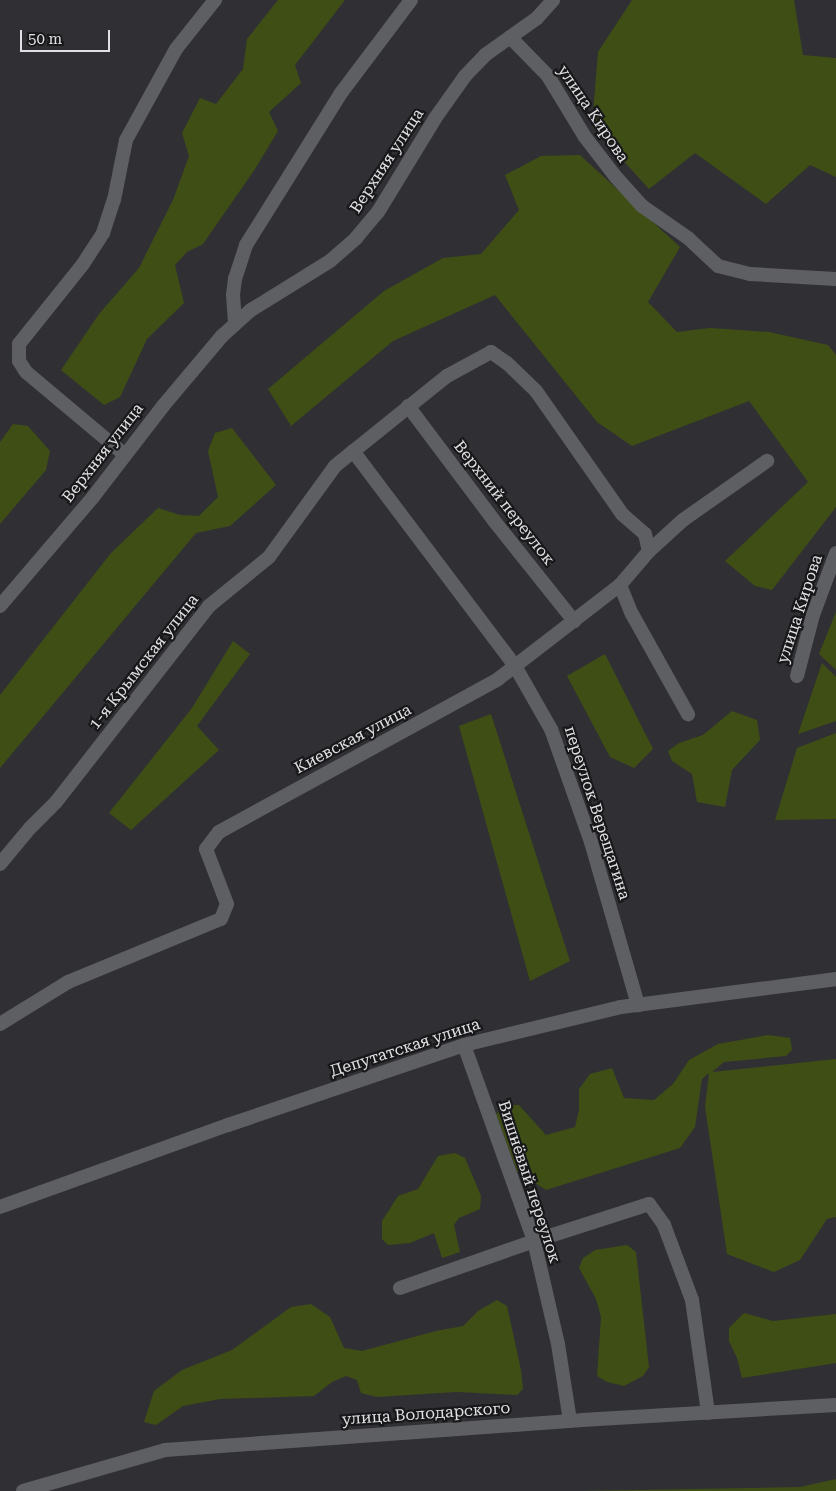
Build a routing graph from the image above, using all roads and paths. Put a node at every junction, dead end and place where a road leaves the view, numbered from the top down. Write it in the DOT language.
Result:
graph roads {
  1 [pos="215,0"];
  2 [pos="411,0"];
  3 [pos="553,0"];
  4 [pos="510,37"];
  5 [pos="836,279"];
  6 [pos="235,323"];
  7 [pos="408,406"];
  8 [pos="353,451"];
  9 [pos="125,455"];
  10 [pos="767,461"];
  11 [pos="649,551"];
  12 [pos="836,553"];
  13 [pos="620,585"];
  14 [pos="0,606"];
  15 [pos="574,621"];
  16 [pos="515,666"];
  17 [pos="797,676"];
  18 [pos="688,714"];
  19 [pos="0,864"];
  20 [pos="836,979"];
  21 [pos="638,1005"];
  22 [pos="0,1024"];
  23 [pos="464,1045"];
  24 [pos="0,1208"];
  25 [pos="534,1240"];
  26 [pos="400,1288"];
  27 [pos="836,1405"];
  28 [pos="708,1413"];
  29 [pos="570,1421"];
  30 [pos="23,1491"];
  1 -- 9 [label="street"];
  2 -- 6 [label="street"];
  3 -- 4 [label="street, Верхняя улица"];
  4 -- 5 [label="street, улица Кирова"];
  4 -- 6 [label="street, Верхняя улица"];
  6 -- 9 [label="street, Верхняя улица"];
  7 -- 8 [label="street, 1-я Крымская улица"];
  7 -- 11 [label="street, 1-я Крымская улица"];
  7 -- 15 [label="street, Верхний переулок"];
  8 -- 16 [label="street, переулок Верещагина"];
  8 -- 19 [label="street, 1-я Крымская улица"];
  9 -- 14 [label="street, Верхняя улица"];
  10 -- 11 [label="street, Киевская улица"];
  11 -- 13 [label="street, Киевская улица"];
  12 -- 17 [label="street, улица Кирова"];
  13 -- 15 [label="street, Киевская улица"];
  13 -- 18 [label="street"];
  15 -- 16 [label="street, Киевская улица"];
  16 -- 21 [label="street, переулок Верещагина"];
  16 -- 22 [label="street, Киевская улица"];
  20 -- 21 [label="street, Депутатская улица"];
  21 -- 23 [label="street, Депутатская улица"];
  23 -- 24 [label="street, Депутатская улица"];
  23 -- 25 [label="street, Вишнёвый переулок"];
  25 -- 26 [label="street"];
  25 -- 28 [label="street"];
  25 -- 29 [label="street, Вишнёвый переулок"];
  27 -- 28 [label="street, улица Володарского"];
  28 -- 29 [label="street, улица Володарского"];
  29 -- 30 [label="street, улица Володарского"];
}
